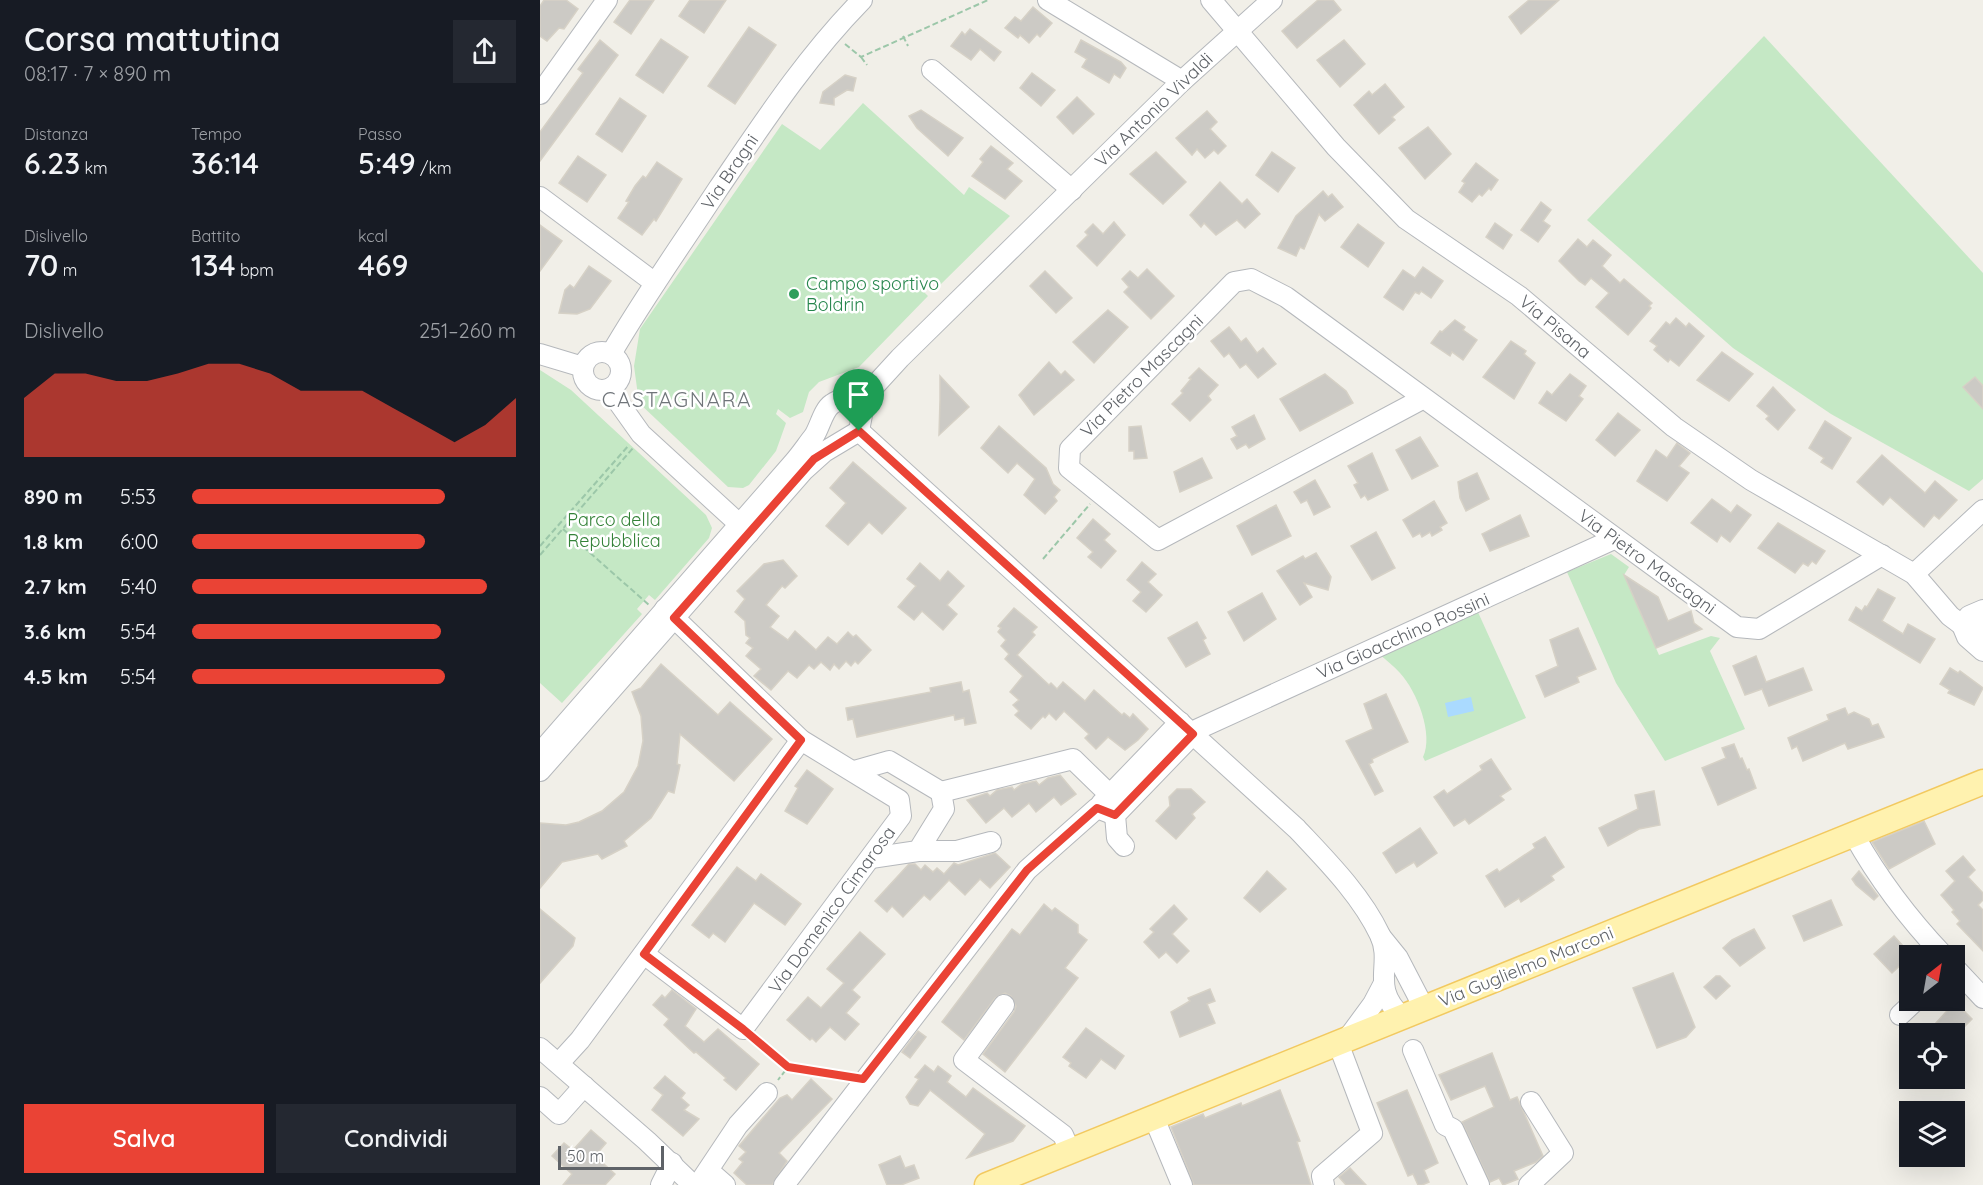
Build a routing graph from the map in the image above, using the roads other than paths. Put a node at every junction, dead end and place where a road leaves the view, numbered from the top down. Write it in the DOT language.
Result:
graph roads {
  1 [pos="607,0"];
  2 [pos="1048,0"];
  3 [pos="1211,0"];
  4 [pos="1272,0"];
  5 [pos="853,4"];
  6 [pos="1237,31"];
  7 [pos="932,70"];
  8 [pos="1182,81"];
  9 [pos="540,94"];
  10 [pos="1072,190"];
  11 [pos="540,197"];
  12 [pos="655,283"];
  13 [pos="540,354"];
  14 [pos="611,354"];
  15 [pos="583,367"];
  16 [pos="609,389"];
  17 [pos="1424,398"];
  18 [pos="856,405"];
  19 [pos="825,414"];
  20 [pos="852,434"];
  21 [pos="1983,510"];
  22 [pos="744,529"];
  23 [pos="1614,540"];
  24 [pos="1882,555"];
  25 [pos="1914,574"];
  26 [pos="1983,610"];
  27 [pos="664,612"];
  28 [pos="1962,625"];
  29 [pos="1983,629"];
  30 [pos="1983,651"];
  31 [pos="1187,728"];
  32 [pos="801,740"];
  33 [pos="540,753"];
  34 [pos="540,771"];
  35 [pos="854,771"];
  36 [pos="1983,782"];
  37 [pos="941,792"];
  38 [pos="1107,806"];
  39 [pos="1854,835"];
  40 [pos="991,842"];
  41 [pos="1124,846"];
  42 [pos="918,851"];
  43 [pos="871,858"];
  44 [pos="1381,937"];
  45 [pos="1934,945"];
  46 [pos="644,954"];
  47 [pos="1965,979"];
  48 [pos="1383,986"];
  49 [pos="1983,998"];
  50 [pos="1004,1005"];
  51 [pos="1905,1011"];
  52 [pos="1413,1012"];
  53 [pos="1900,1016"];
  54 [pos="1337,1043"];
  55 [pos="540,1048"];
  56 [pos="1413,1050"];
  57 [pos="559,1063"];
  58 [pos="1341,1078"];
  59 [pos="584,1086"];
  60 [pos="766,1093"];
  61 [pos="540,1097"];
  62 [pos="1531,1102"];
  63 [pos="1154,1119"];
  64 [pos="1070,1151"];
  65 [pos="672,1163"];
  66 [pos="697,1182"];
  67 [pos="660,1185"];
  68 [pos="725,1185"];
  69 [pos="784,1185"];
  70 [pos="987,1185"];
  71 [pos="1182,1185"];
  72 [pos="1324,1185"];
  73 [pos="1479,1185"];
  74 [pos="1529,1185"];
  1 -- 9 [label="street"];
  2 -- 8 [label="street"];
  3 -- 6 [label="street"];
  4 -- 6 [label="street"];
  5 -- 12 [label="street, Via Bragni"];
  6 -- 8 [label="street, Via Antonio Vivaldi"];
  6 -- 24 [label="street, Via Pisana"];
  7 -- 10 [label="street"];
  8 -- 10 [label="street, Via Antonio Vivaldi"];
  10 -- 18 [label="street, Via Antonio Vivaldi"];
  11 -- 12 [label="street"];
  12 -- 14 [label="street, Via Bragni"];
  13 -- 15 [label="street"];
  14 -- 15 [label="street"];
  14 -- 16 [label="street"];
  15 -- 16 [label="street"];
  16 -- 22 [label="street"];
  17 -- 17 [label="street, Via Pietro Mascagni"];
  17 -- 23 [label="street, Via Pietro Mascagni"];
  18 -- 19 [label="street"];
  18 -- 20 [label="street"];
  19 -- 20 [label="street"];
  19 -- 22 [label="street"];
  20 -- 22 [label="street"];
  20 -- 31 [label="street"];
  21 -- 25 [label="street"];
  22 -- 27 [label="street"];
  23 -- 24 [label="street, Via Pietro Mascagni"];
  23 -- 31 [label="street, Via Gioacchino Rossini"];
  24 -- 25 [label="street, Via Pisana"];
  25 -- 28 [label="street, Via Pisana"];
  26 -- 28 [label="street"];
  27 -- 32 [label="street, Via Domenico Cimarosa"];
  27 -- 33 [label="street"];
  27 -- 34 [label="street"];
  28 -- 29 [label="street"];
  28 -- 30 [label="street, Via Pisana"];
  31 -- 38 [label="street, Via Gioacchino Rossini"];
  31 -- 44 [label="street"];
  32 -- 35 [label="street, Via Domenico Cimarosa"];
  32 -- 46 [label="street"];
  35 -- 37 [label="street"];
  35 -- 43 [label="street, Via Domenico Cimarosa"];
  36 -- 39 [label="main road, Via Guglielmo Marconi"];
  37 -- 38 [label="street"];
  37 -- 42 [label="street"];
  38 -- 41 [label="street"];
  38 -- 69 [label="street, Via Gioacchino Rossini"];
  39 -- 45 [label="street"];
  39 -- 52 [label="main road, Via Guglielmo Marconi"];
  40 -- 42 [label="street"];
  42 -- 43 [label="street"];
  43 -- 46 [label="street, Via Domenico Cimarosa"];
  44 -- 48 [label="street"];
  44 -- 52 [label="street"];
  46 -- 57 [label="street"];
  47 -- 49 [label="street"];
  48 -- 52 [label="street"];
  48 -- 54 [label="street"];
  50 -- 64 [label="street"];
  51 -- 53 [label="street"];
  52 -- 54 [label="main road, Via Guglielmo Marconi"];
  54 -- 58 [label="street"];
  54 -- 63 [label="main road, Via Guglielmo Marconi"];
  54 -- 72 [label="street"];
  55 -- 57 [label="street"];
  56 -- 73 [label="street"];
  57 -- 59 [label="street"];
  59 -- 61 [label="street"];
  59 -- 65 [label="street"];
  60 -- 66 [label="street"];
  62 -- 74 [label="street"];
  63 -- 64 [label="main road, Via Guglielmo Marconi"];
  63 -- 71 [label="street"];
  64 -- 70 [label="main road, Via Guglielmo Marconi"];
  65 -- 66 [label="street"];
  65 -- 67 [label="street"];
  66 -- 68 [label="street"];
}
